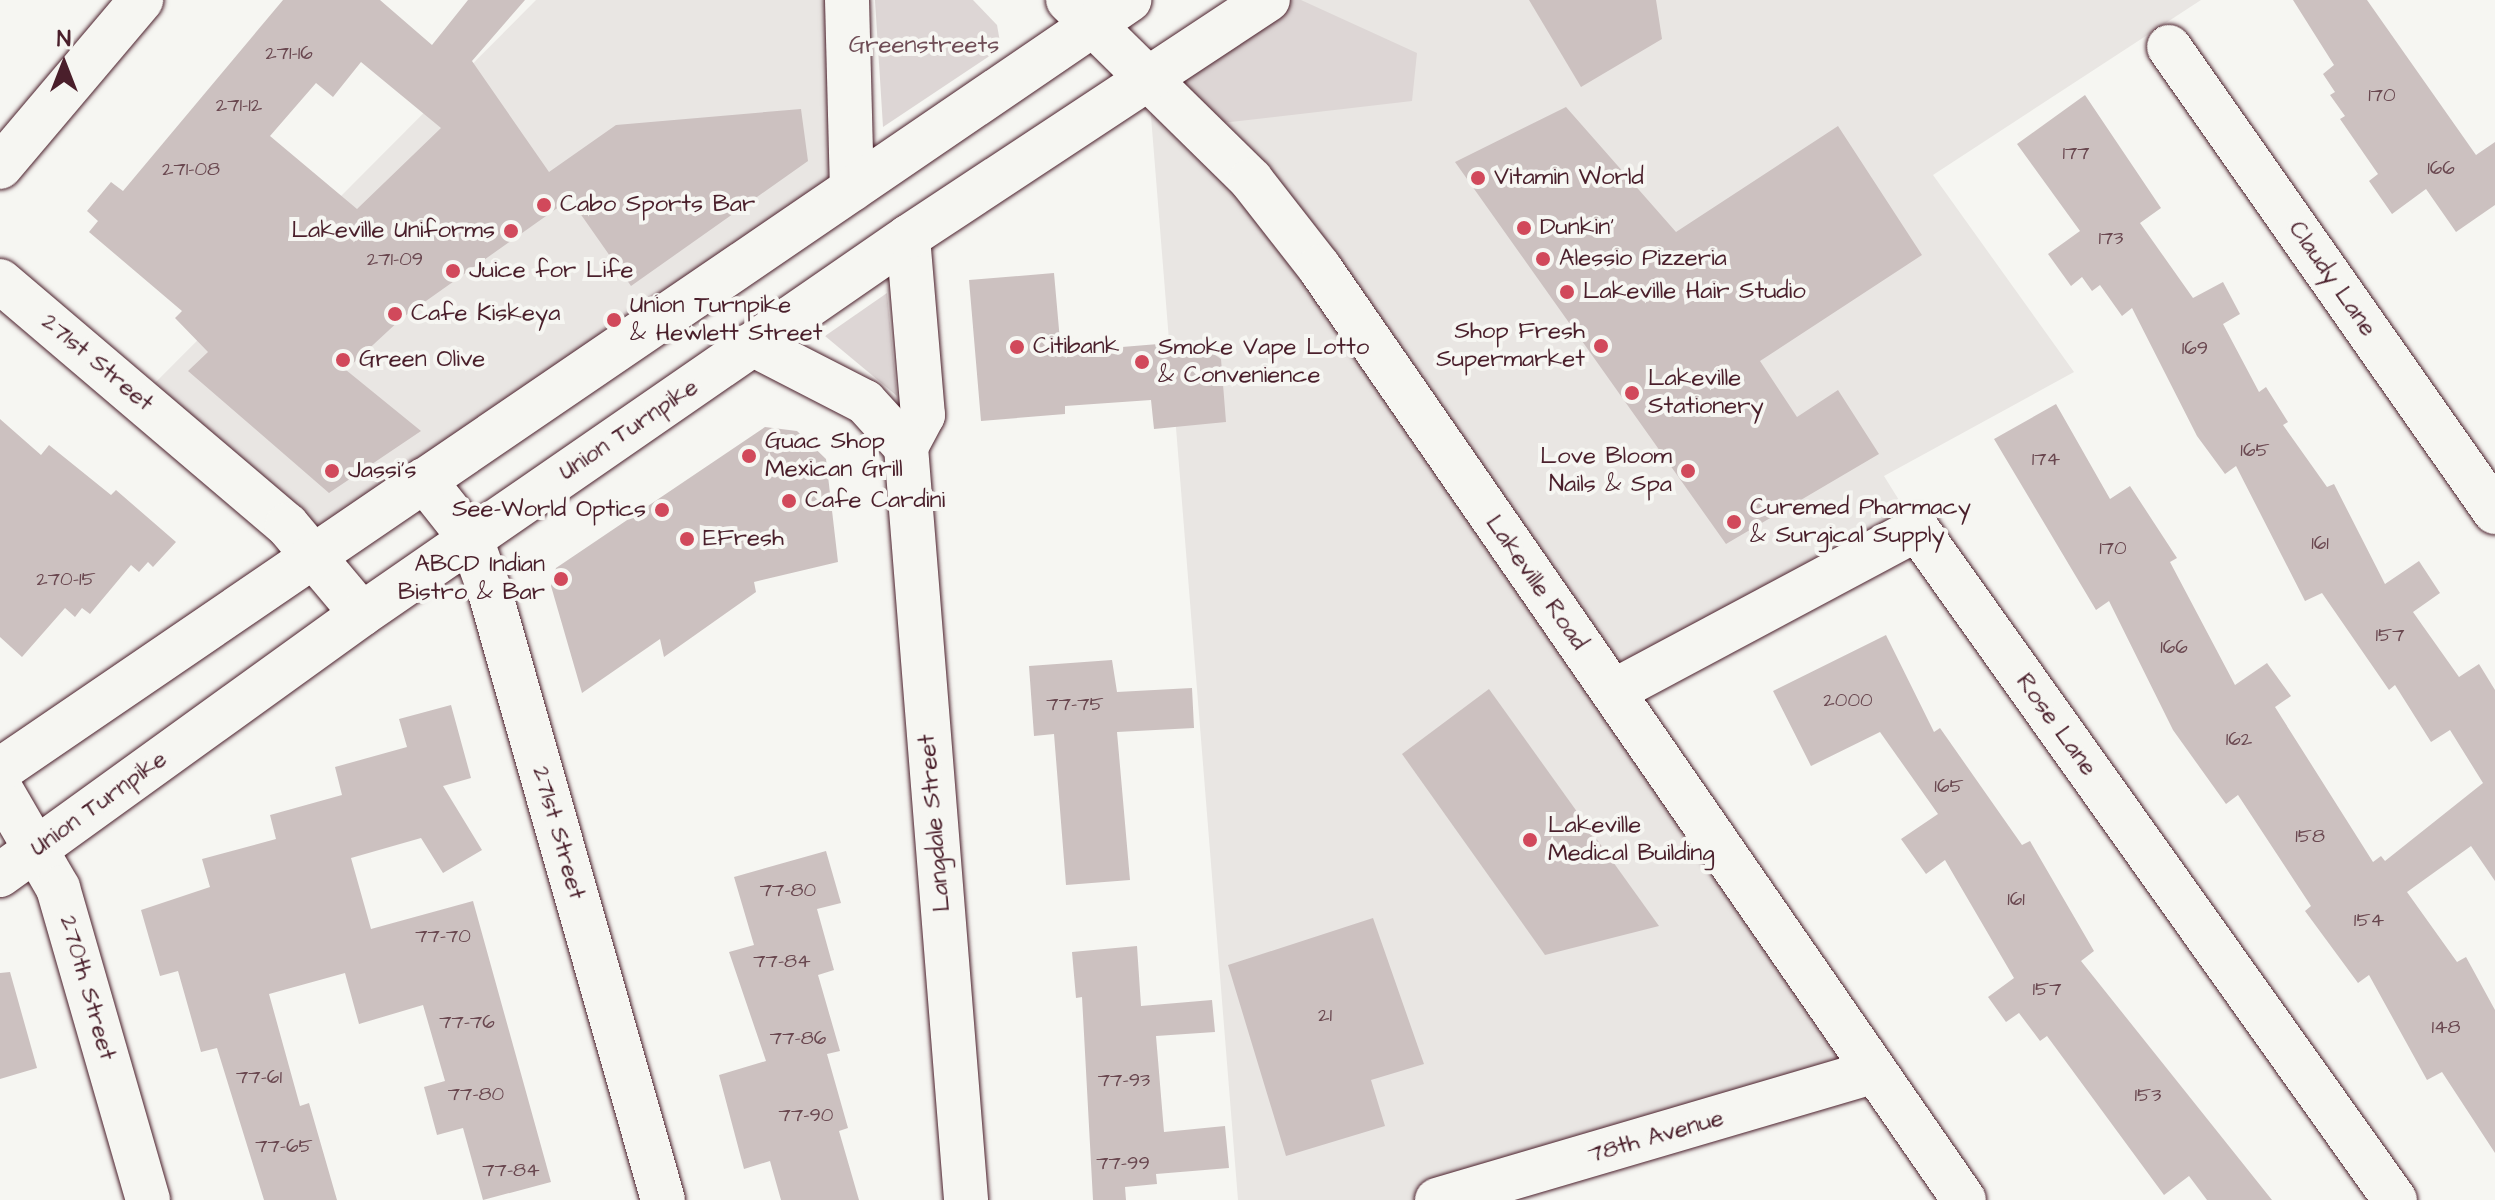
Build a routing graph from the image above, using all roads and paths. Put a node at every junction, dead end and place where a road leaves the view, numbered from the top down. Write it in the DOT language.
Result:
graph roads {
  1 [pos="141,0"];
  2 [pos="847,0"];
  3 [pos="1129,0"];
  4 [pos="1268,0"];
  5 [pos="1080,12"];
  6 [pos="2169,47"];
  7 [pos="1148,79"];
  8 [pos="0,167"];
  9 [pos="852,189"];
  10 [pos="908,237"];
  11 [pos="0,281"];
  12 [pos="754,345"];
  13 [pos="906,447"];
  14 [pos="424,480"];
  15 [pos="2495,512"];
  16 [pos="471,539"];
  17 [pos="317,554"];
  18 [pos="362,614"];
  19 [pos="1614,691"];
  20 [pos="0,770"];
  21 [pos="0,788"];
  22 [pos="39,847"];
  23 [pos="0,875"];
  24 [pos="1873,1072"];
  25 [pos="1484,1194"];
  26 [pos="148,1200"];
  27 [pos="663,1200"];
  28 [pos="966,1200"];
  29 [pos="1437,1200"];
  30 [pos="1964,1200"];
  31 [pos="2395,1200"];
  1 -- 8 [label="street"];
  2 -- 9 [label="street"];
  3 -- 5 [label="street"];
  4 -- 7 [label="street, Union Turnpike"];
  5 -- 7 [label="street, Lakeville Road"];
  5 -- 9 [label="street"];
  6 -- 15 [label="street, Claudy Lane"];
  7 -- 10 [label="street, Union Turnpike"];
  7 -- 19 [label="street, Lakeville Road"];
  9 -- 14 [label="street"];
  10 -- 12 [label="street, Union Turnpike"];
  10 -- 13 [label="street, Langdale Street"];
  11 -- 17 [label="street, 271st Street"];
  12 -- 13 [label="street"];
  12 -- 16 [label="street, Union Turnpike"];
  13 -- 28 [label="street, Langdale Street"];
  14 -- 16 [label="street, 271st Street"];
  14 -- 17 [label="street"];
  16 -- 18 [label="street, Union Turnpike"];
  16 -- 27 [label="street, 271st Street"];
  17 -- 18 [label="street, 271st Street"];
  17 -- 20 [label="street"];
  18 -- 22 [label="street, Union Turnpike"];
  19 -- 24 [label="street, Lakeville Road"];
  19 -- 31 [label="street, Rose Lane"];
  21 -- 22 [label="street, 270th Street"];
  22 -- 23 [label="street, Union Turnpike"];
  22 -- 26 [label="street, 270th Street"];
  24 -- 25 [label="street, 78th Avenue"];
  24 -- 30 [label="street, Lakeville Road"];
  25 -- 29 [label="street, 78th Avenue"];
}
